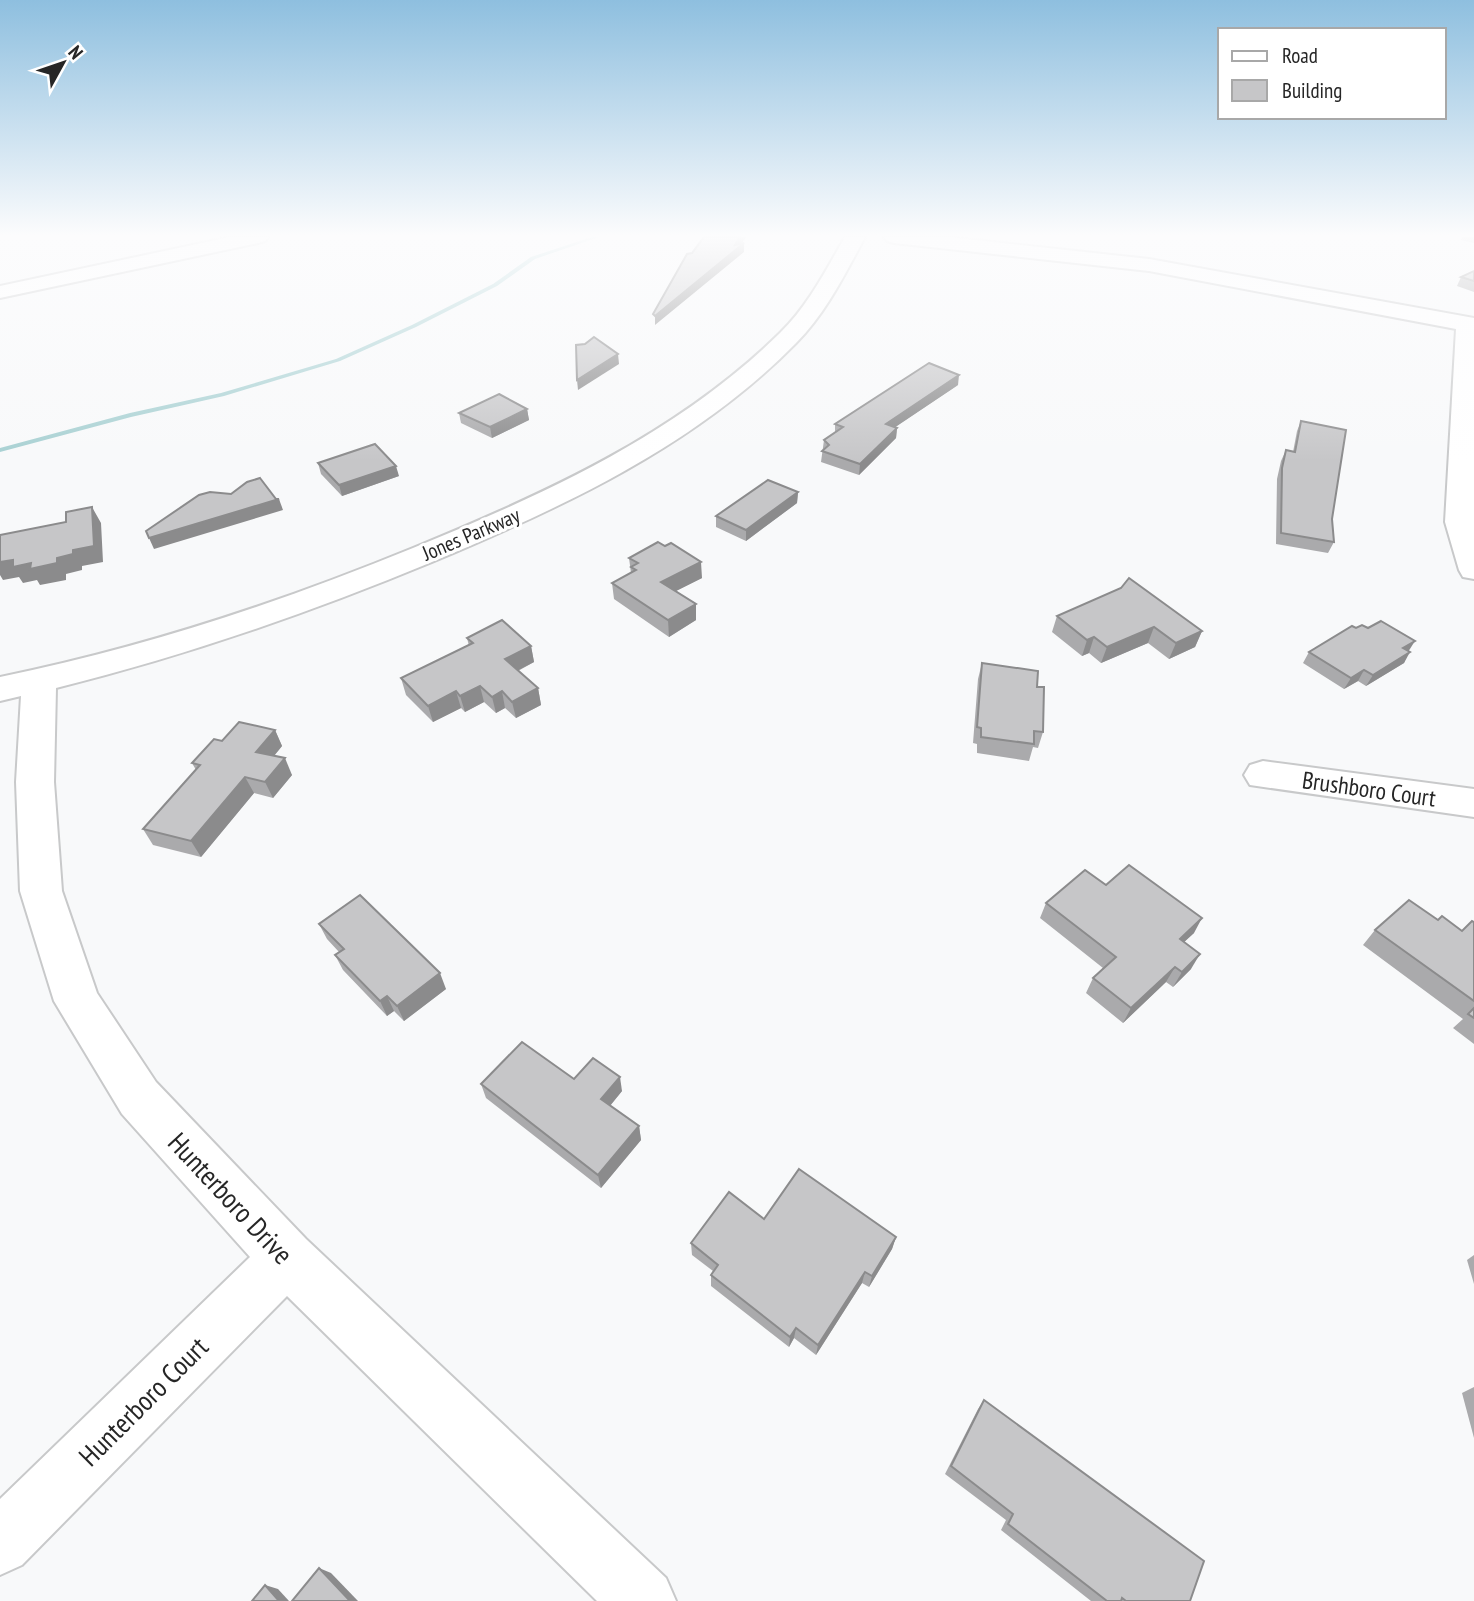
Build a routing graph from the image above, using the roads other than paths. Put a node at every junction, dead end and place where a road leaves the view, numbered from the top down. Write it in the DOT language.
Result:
graph roads {
  1 [pos="810,312"];
  2 [pos="1400,312"];
  3 [pos="1471,325"];
  4 [pos="1474,570"];
  5 [pos="20,685"];
  6 [pos="1263,775"];
  7 [pos="1474,803"];
  8 [pos="287,1258"];
  9 [pos="0,1543"];
  10 [pos="643,1601"];
  1 -- 5 [label="street, Jones Parkway"];
  2 -- 3 [label="street"];
  3 -- 4 [label="street"];
  5 -- 8 [label="street, Hunterboro Drive"];
  6 -- 7 [label="street, Brushboro Court"];
  8 -- 9 [label="street, Hunterboro Court"];
  8 -- 10 [label="street, Hunterboro Drive"];
}
